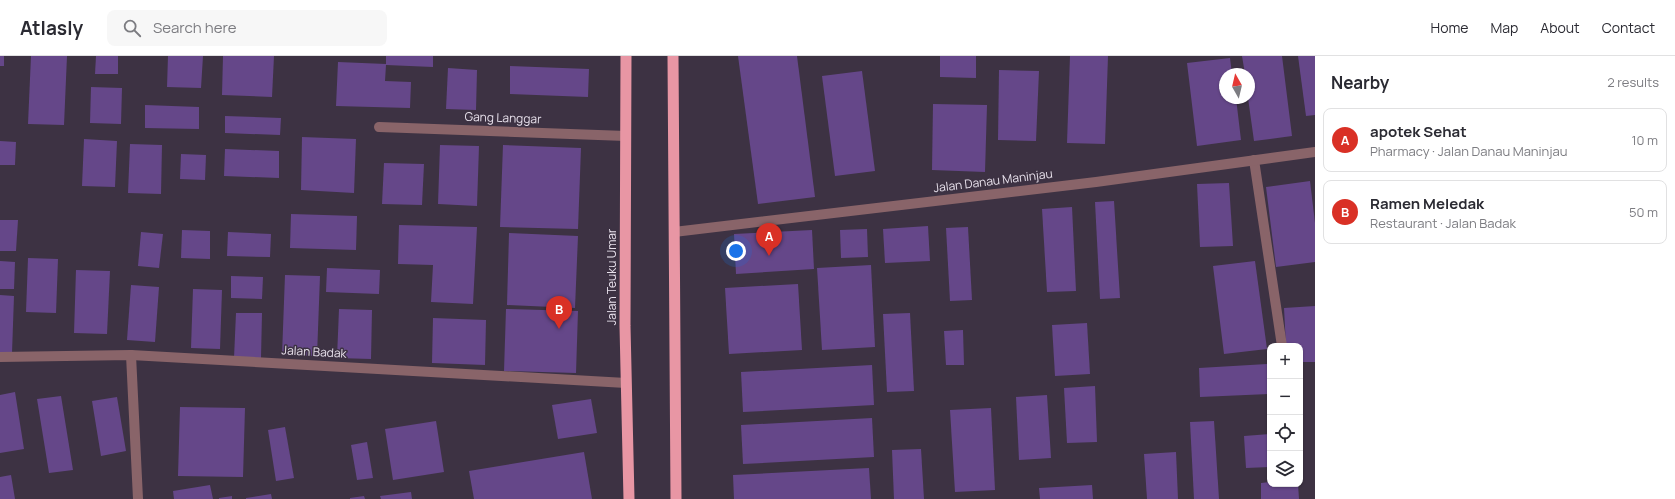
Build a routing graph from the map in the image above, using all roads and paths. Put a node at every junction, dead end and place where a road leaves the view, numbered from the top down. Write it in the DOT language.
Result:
graph roads {
  1 [pos="626,56"];
  2 [pos="673,56"];
  3 [pos="379,127"];
  4 [pos="626,136"];
  5 [pos="1315,152"];
  6 [pos="1254,160"];
  7 [pos="674,232"];
  8 [pos="1282,343"];
  9 [pos="131,355"];
  10 [pos="0,358"];
  11 [pos="626,383"];
  12 [pos="138,499"];
  13 [pos="629,499"];
  14 [pos="676,499"];
  1 -- 4 [label="highway, Jalan Teuku Umar"];
  2 -- 7 [label="highway"];
  3 -- 4 [label="street, Gang Langgar"];
  4 -- 11 [label="highway, Jalan Teuku Umar"];
  5 -- 6 [label="street, Jalan Danau Maninjau"];
  6 -- 7 [label="street, Jalan Danau Maninjau"];
  6 -- 8 [label="street"];
  7 -- 14 [label="highway"];
  9 -- 10 [label="street, Jalan Badak"];
  9 -- 11 [label="street, Jalan Badak"];
  9 -- 12 [label="street"];
  11 -- 13 [label="highway, Jalan Teuku Umar"];
}
